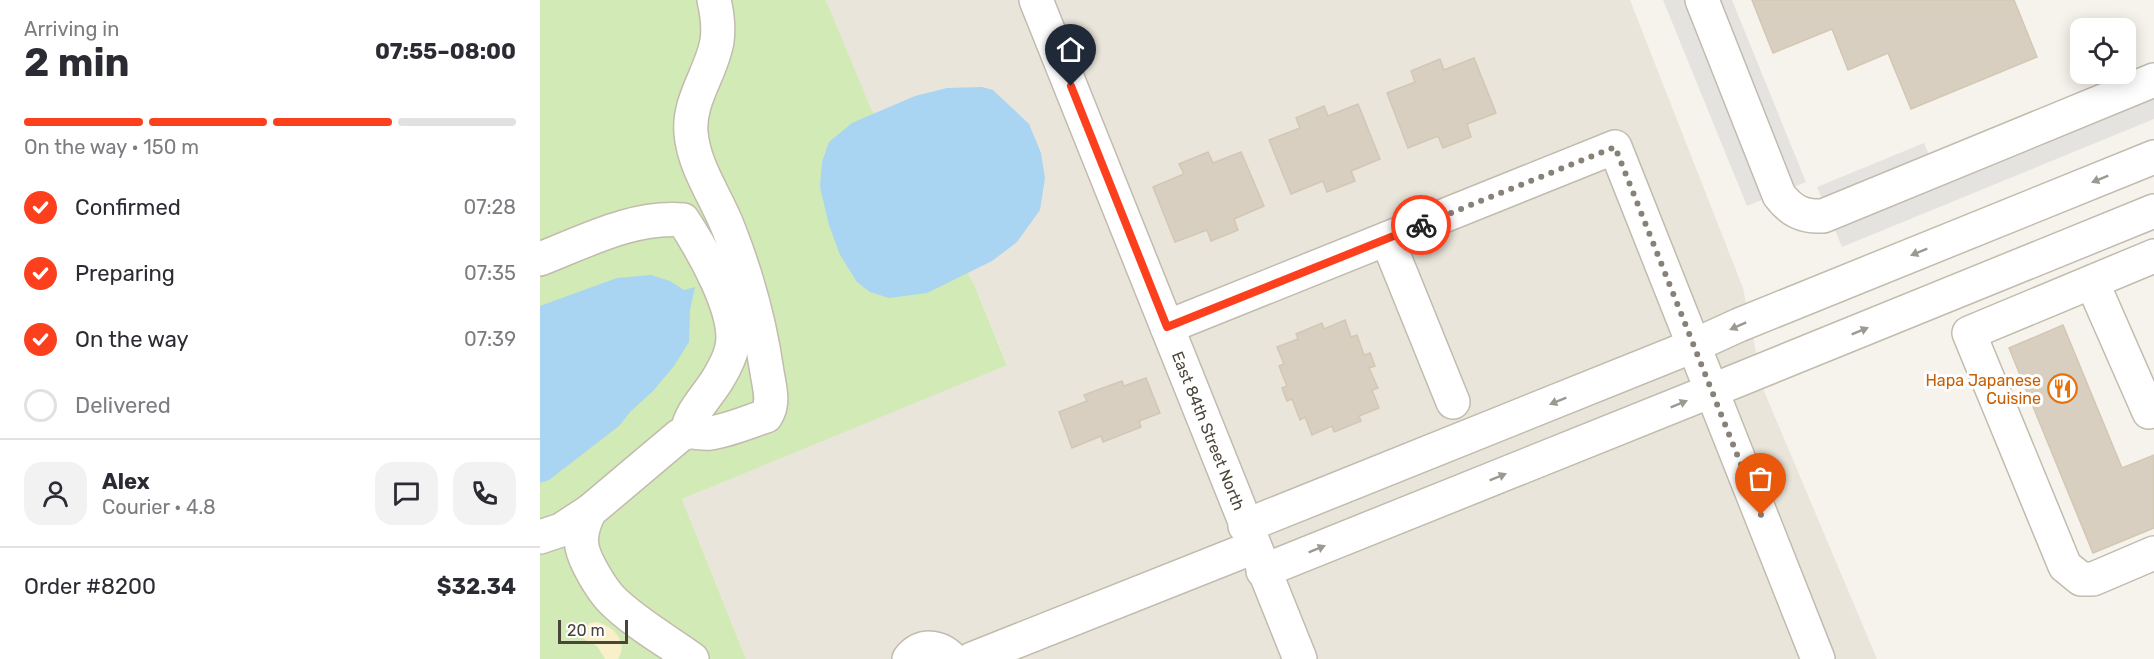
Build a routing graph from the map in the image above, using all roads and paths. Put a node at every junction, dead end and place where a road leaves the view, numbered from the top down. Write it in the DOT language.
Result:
graph roads {
  1 [pos="714,0"];
  2 [pos="1036,0"];
  3 [pos="1702,0"];
  4 [pos="2154,80"];
  5 [pos="2154,157"];
  6 [pos="2154,211"];
  7 [pos="1387,239"];
  8 [pos="2154,256"];
  9 [pos="540,259"];
  10 [pos="2092,282"];
  11 [pos="1167,327"];
  12 [pos="1693,346"];
  13 [pos="1711,391"];
  14 [pos="1453,402"];
  15 [pos="2154,411"];
  16 [pos="687,432"];
  17 [pos="561,538"];
  18 [pos="1254,548"];
  19 [pos="2154,553"];
  20 [pos="692,659"];
  21 [pos="909,659"];
  22 [pos="952,659"];
  23 [pos="972,659"];
  24 [pos="1300,659"];
  25 [pos="1818,659"];
  1 -- 16 [label="street"];
  2 -- 11 [label="street, East 84th Street North"];
  3 -- 4 [label="street"];
  5 -- 12 [label="street, one-way"];
  13 -- 6 [label="street, one-way"];
  7 -- 11 [label="street"];
  7 -- 12 [label="street"];
  7 -- 14 [label="street"];
  8 -- 10 [label="street"];
  9 -- 16 [label="street"];
  10 -- 15 [label="street"];
  10 -- 19 [label="street"];
  11 -- 18 [label="street, East 84th Street North"];
  12 -- 13 [label="street"];
  12 -- 18 [label="street, one-way"];
  18 -- 13 [label="street, one-way"];
  13 -- 25 [label="street"];
  16 -- 17 [label="street"];
  17 -- 20 [label="street"];
  18 -- 23 [label="street"];
  18 -- 24 [label="street, East 84th Street North"];
  21 -- 22 [label="street"];
}
